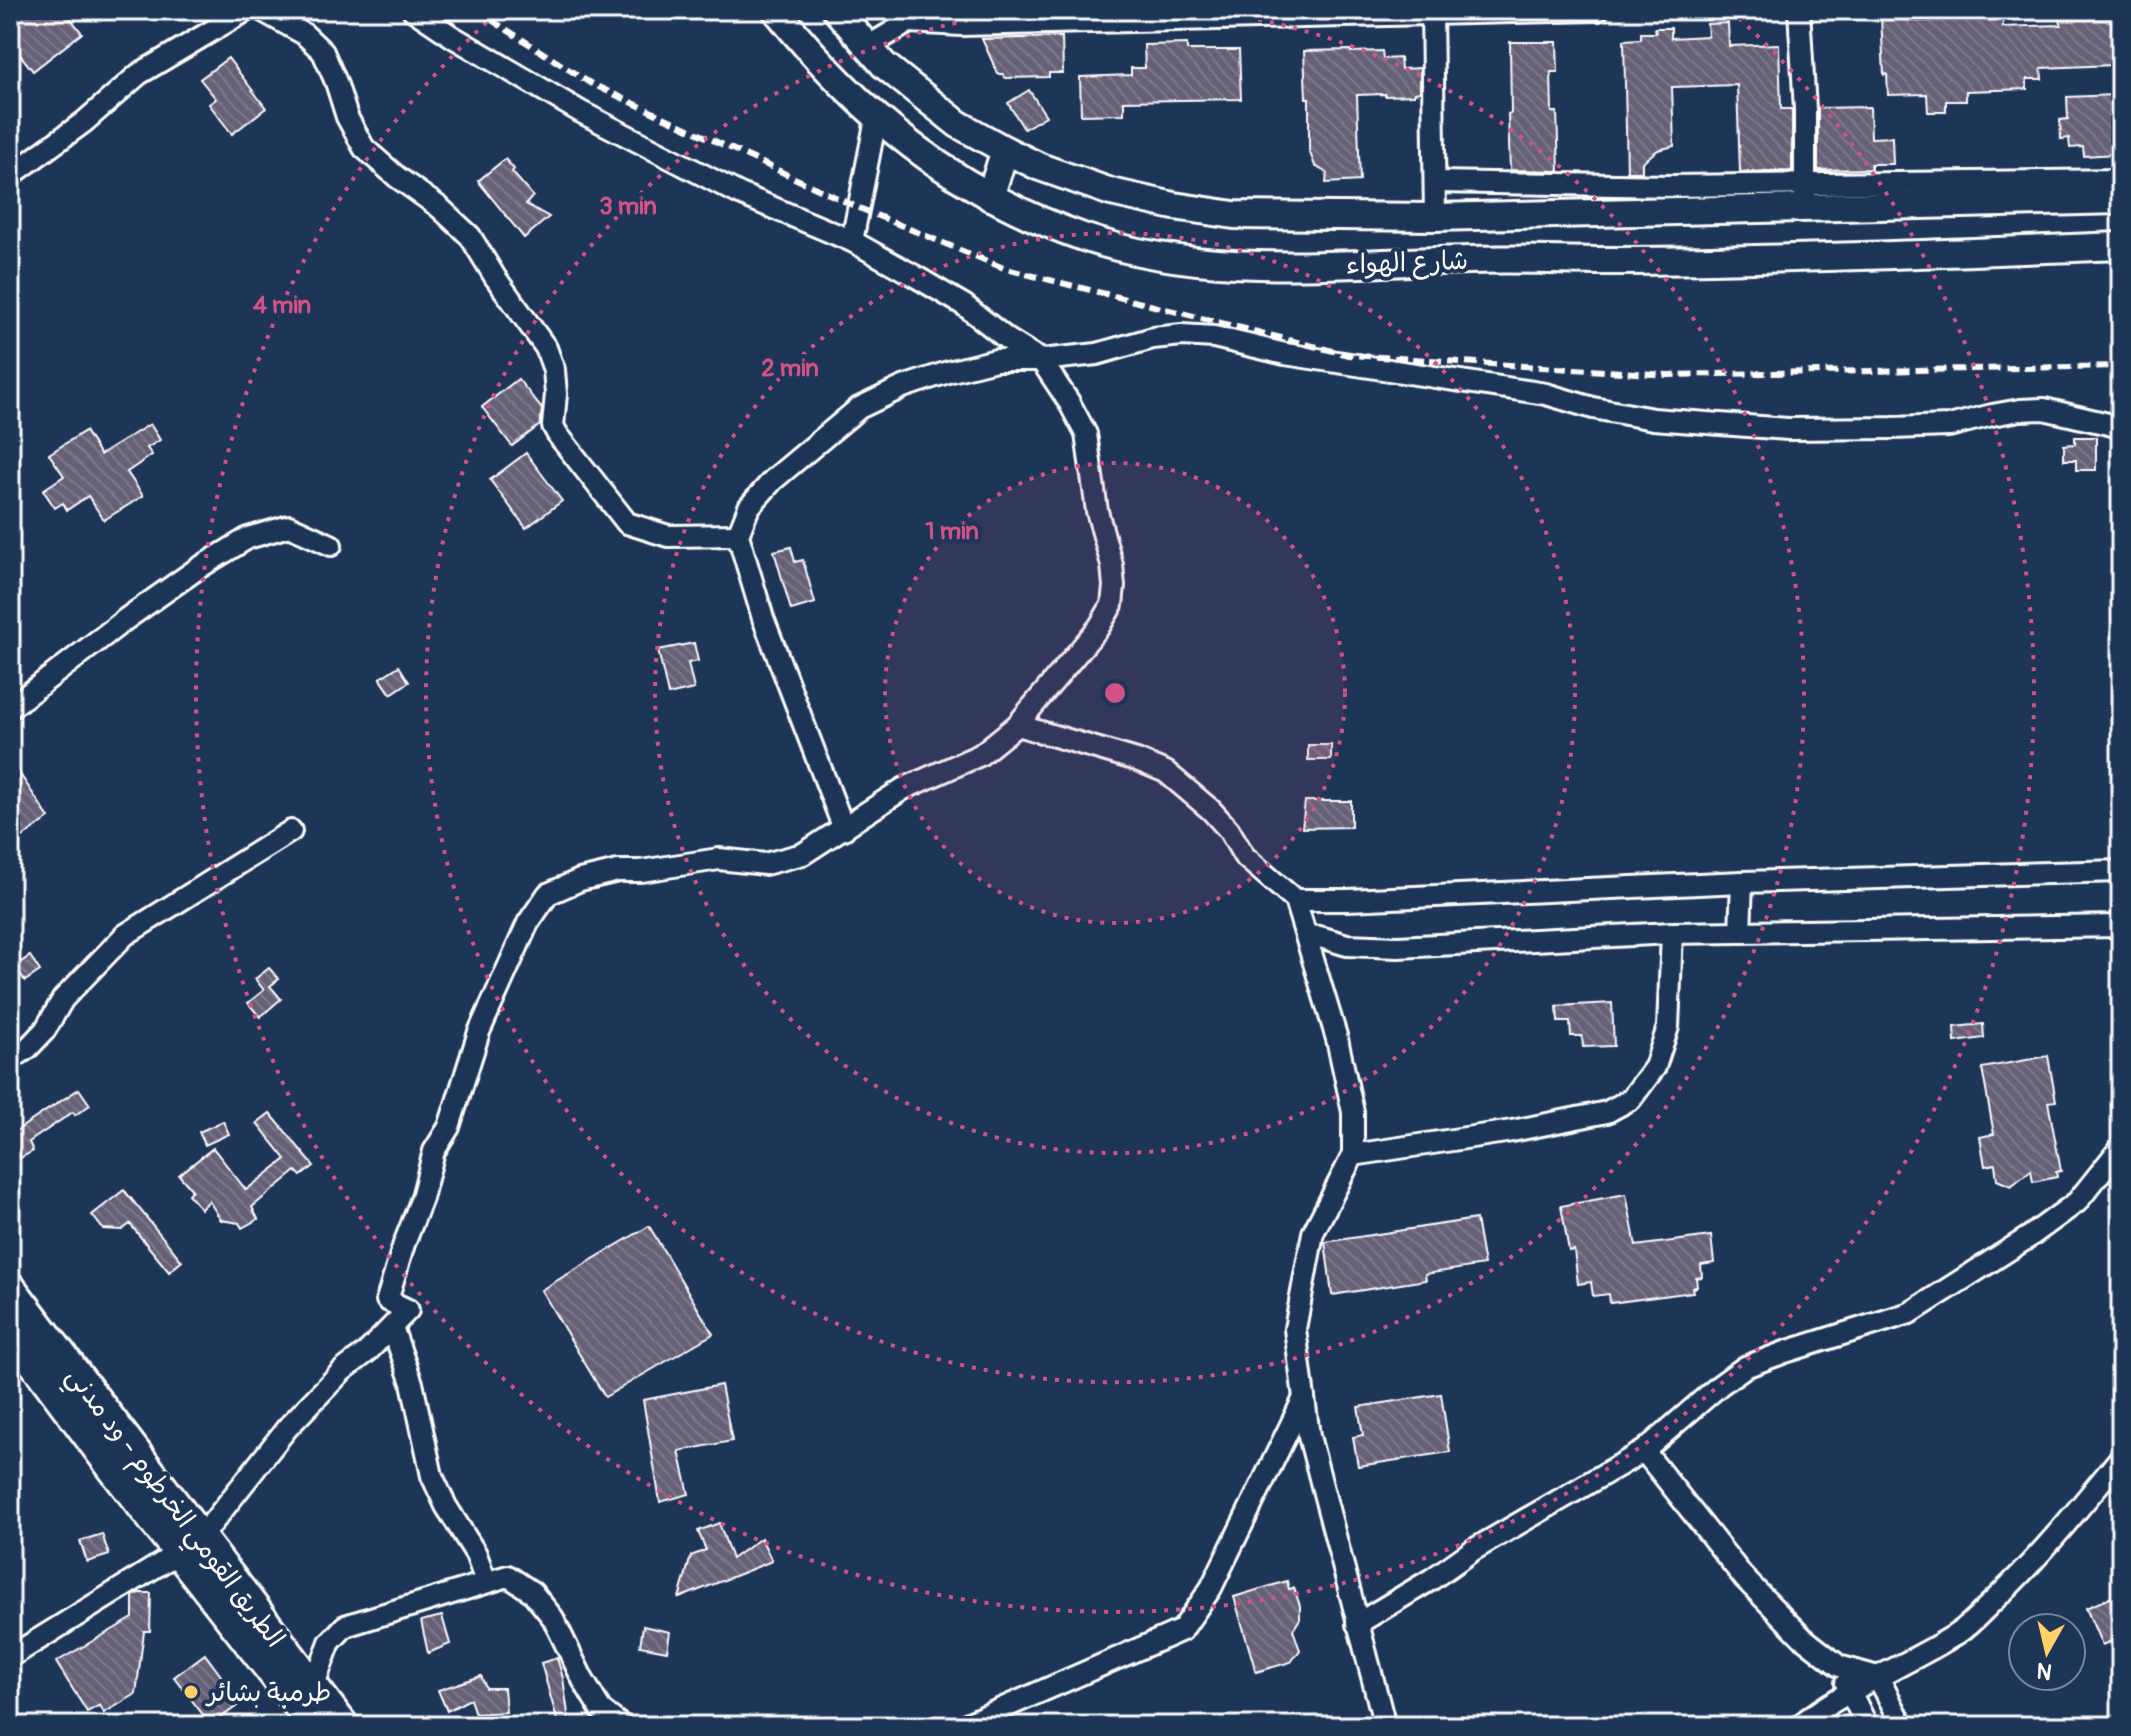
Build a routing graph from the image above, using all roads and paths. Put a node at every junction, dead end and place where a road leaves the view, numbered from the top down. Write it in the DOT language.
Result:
graph roads {
  1 [pos="247,10"];
  2 [pos="261,10"];
  3 [pos="413,10"];
  4 [pos="776,10"];
  5 [pos="836,10"];
  6 [pos="1598,10"];
  7 [pos="1799,10"];
  8 [pos="1432,12"];
  9 [pos="914,16"];
  10 [pos="867,47"];
  11 [pos="876,119"];
  12 [pos="1005,150"];
  13 [pos="10,176"];
  14 [pos="2121,180"];
  15 [pos="1436,182"];
  16 [pos="1805,196"];
  17 [pos="990,197"];
  18 [pos="2121,200"];
  19 [pos="1435,217"];
  20 [pos="852,241"];
  21 [pos="2121,246"];
  22 [pos="1041,360"];
  23 [pos="2121,427"];
  24 [pos="738,535"];
  25 [pos="331,545"];
  26 [pos="10,708"];
  27 [pos="1017,725"];
  28 [pos="844,829"];
  29 [pos="291,831"];
  30 [pos="2121,871"];
  31 [pos="1742,882"];
  32 [pos="1295,900"];
  33 [pos="2121,926"];
  34 [pos="1740,932"];
  35 [pos="1672,933"];
  36 [pos="1306,936"];
  37 [pos="10,1060"];
  38 [pos="2121,1147"];
  39 [pos="1353,1155"];
  40 [pos="10,1288"];
  41 [pos="392,1327"];
  42 [pos="10,1330"];
  43 [pos="1304,1398"];
  44 [pos="1644,1451"];
  45 [pos="2121,1457"];
  46 [pos="190,1547"];
  47 [pos="486,1582"];
  48 [pos="1357,1624"];
  49 [pos="10,1657"];
  50 [pos="1839,1666"];
  51 [pos="1878,1677"];
  52 [pos="313,1687"];
  53 [pos="1851,1694"];
  54 [pos="315,1726"];
  55 [pos="343,1726"];
  56 [pos="622,1726"];
  57 [pos="962,1726"];
  58 [pos="1385,1726"];
  59 [pos="1799,1726"];
  60 [pos="1867,1726"];
  61 [pos="1903,1726"];
  1 -- 13 [label="street"];
  2 -- 24 [label="street"];
  3 -- 20 [label="street"];
  4 -- 11 [label="main road, شارع الهواء"];
  5 -- 10 [label="main road, شارع الهواء"];
  6 -- 8 [label="street"];
  7 -- 16 [label="street"];
  8 -- 9 [label="street"];
  8 -- 15 [label="street"];
  9 -- 10 [label="street"];
  10 -- 12 [label="main road, شارع الهواء"];
  11 -- 17 [label="main road, شارع الهواء"];
  11 -- 20 [label="street"];
  12 -- 17 [label="main road"];
  12 -- 19 [label="main road, شارع الهواء"];
  14 -- 16 [label="street"];
  15 -- 16 [label="street"];
  15 -- 19 [label="street"];
  16 -- 18 [label="main road, شارع الهواء"];
  16 -- 19 [label="main road, شارع الهواء"];
  17 -- 21 [label="main road, شارع الهواء"];
  20 -- 22 [label="street"];
  22 -- 23 [label="street"];
  22 -- 24 [label="street"];
  22 -- 27 [label="street"];
  24 -- 28 [label="street"];
  25 -- 26 [label="street"];
  27 -- 28 [label="street"];
  27 -- 32 [label="street"];
  28 -- 41 [label="street"];
  29 -- 37 [label="street"];
  30 -- 31 [label="street"];
  31 -- 32 [label="street"];
  31 -- 34 [label="street"];
  32 -- 36 [label="street"];
  33 -- 34 [label="street"];
  34 -- 35 [label="street"];
  35 -- 36 [label="street"];
  35 -- 39 [label="street"];
  36 -- 39 [label="street"];
  38 -- 44 [label="street"];
  39 -- 43 [label="street"];
  40 -- 46 [label="highway, الطريق القومي الخرطوم - ود مدني"];
  41 -- 46 [label="street"];
  41 -- 47 [label="street"];
  42 -- 46 [label="highway, الطريق القومي الخرطوم - ود مدني"];
  43 -- 48 [label="street"];
  43 -- 57 [label="street"];
  44 -- 48 [label="street"];
  44 -- 50 [label="street"];
  45 -- 51 [label="street"];
  46 -- 49 [label="street"];
  46 -- 52 [label="highway, الطريق القومي الخرطوم - ود مدني"];
  46 -- 54 [label="highway, الطريق القومي الخرطوم - ود مدني"];
  47 -- 52 [label="street"];
  47 -- 56 [label="street"];
  48 -- 58 [label="street"];
  50 -- 51 [label="street"];
  50 -- 53 [label="street"];
  51 -- 53 [label="street"];
  51 -- 61 [label="street"];
  52 -- 55 [label="highway, الطريق القومي الخرطوم - ود مدني"];
  53 -- 59 [label="street"];
  53 -- 60 [label="street"];
}
